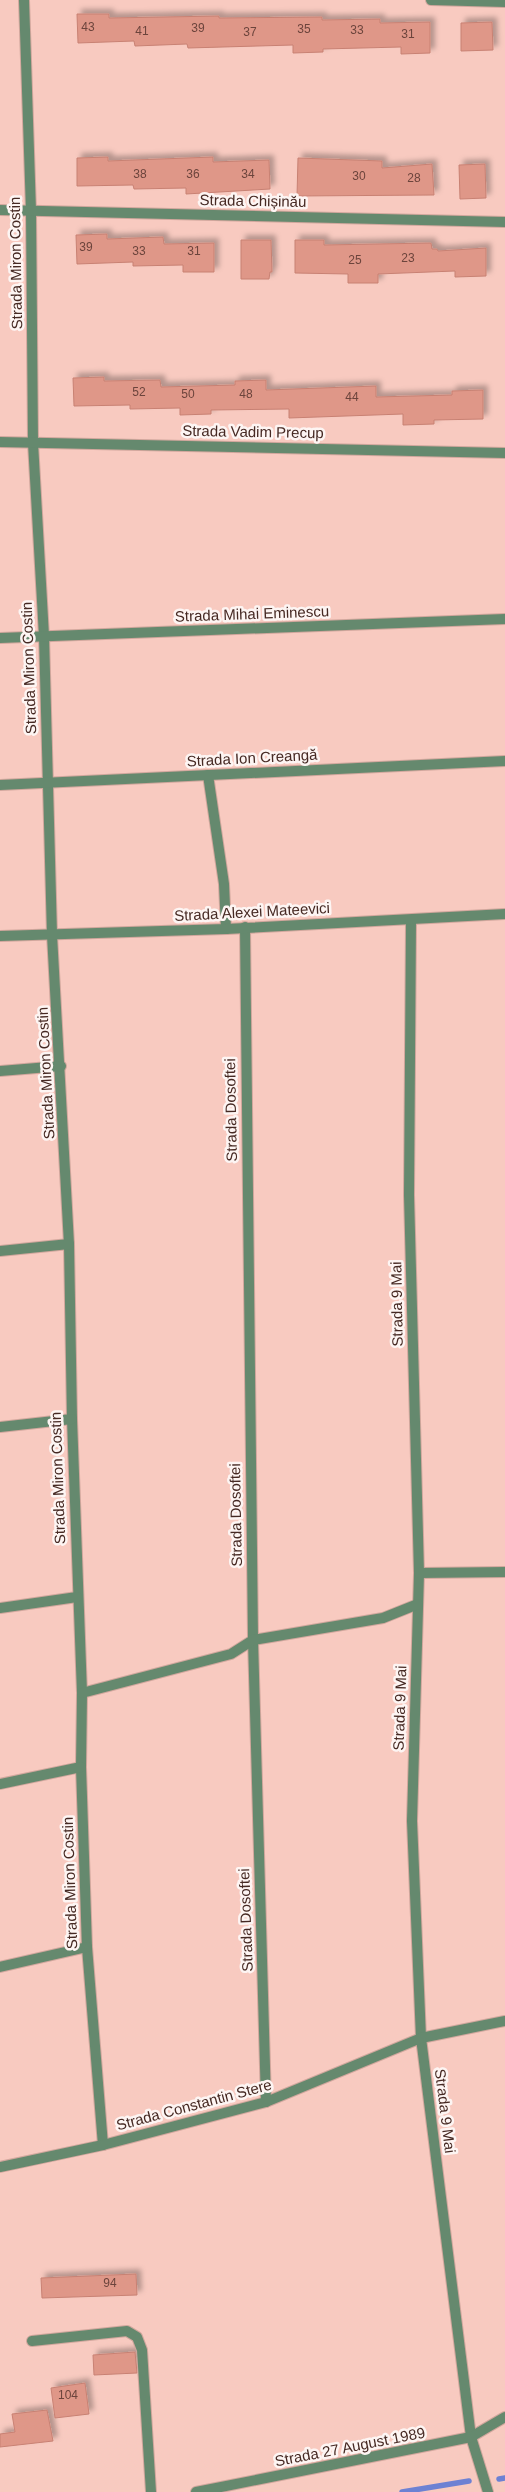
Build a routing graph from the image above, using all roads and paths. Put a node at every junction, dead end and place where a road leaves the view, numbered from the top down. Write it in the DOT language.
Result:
graph roads {
  1 [pos="24,0"];
  2 [pos="431,0"];
  3 [pos="505,2"];
  4 [pos="0,210"];
  5 [pos="31,211"];
  6 [pos="505,222"];
  7 [pos="0,442"];
  8 [pos="33,443"];
  9 [pos="505,452"];
  10 [pos="505,619"];
  11 [pos="44,636"];
  12 [pos="0,638"];
  13 [pos="505,761"];
  14 [pos="208,774"];
  15 [pos="47,784"];
  16 [pos="0,785"];
  17 [pos="505,914"];
  18 [pos="411,920"];
  19 [pos="245,927"];
  20 [pos="226,929"];
  21 [pos="52,935"];
  22 [pos="0,936"];
  23 [pos="61,1066"];
  24 [pos="0,1070"];
  25 [pos="69,1244"];
  26 [pos="0,1251"];
  27 [pos="72,1419"];
  28 [pos="0,1427"];
  29 [pos="505,1572"];
  30 [pos="419,1573"];
  31 [pos="77,1597"];
  32 [pos="418,1604"];
  33 [pos="0,1608"];
  34 [pos="253,1640"];
  35 [pos="82,1693"];
  36 [pos="81,1767"];
  37 [pos="0,1784"];
  38 [pos="87,1947"];
  39 [pos="0,1967"];
  40 [pos="505,2021"];
  41 [pos="421,2038"];
  42 [pos="266,2102"];
  43 [pos="103,2145"];
  44 [pos="0,2167"];
  45 [pos="32,2341"];
  46 [pos="505,2417"];
  47 [pos="471,2437"];
  48 [pos="151,2492"];
  49 [pos="196,2492"];
  50 [pos="488,2492"];
  1 -- 5 [label="street, Strada Miron Costin"];
  2 -- 3 [label="street"];
  4 -- 5 [label="street, Strada Chișinău"];
  5 -- 6 [label="street, Strada Chișinău"];
  5 -- 8 [label="street, Strada Miron Costin"];
  7 -- 8 [label="street, Strada Vadim Precup"];
  8 -- 9 [label="street, Strada Vadim Precup"];
  8 -- 11 [label="street, Strada Miron Costin"];
  10 -- 11 [label="street, Strada Mihai Eminescu"];
  11 -- 12 [label="street, Strada Mihai Eminescu"];
  11 -- 15 [label="street, Strada Miron Costin"];
  13 -- 14 [label="street, Strada Ion Creangă"];
  14 -- 15 [label="street, Strada Ion Creangă"];
  14 -- 20 [label="street"];
  15 -- 16 [label="street, Strada Ion Creangă"];
  15 -- 21 [label="street, Strada Miron Costin"];
  17 -- 18 [label="street, Strada Alexei Mateevici"];
  18 -- 19 [label="street, Strada Alexei Mateevici"];
  18 -- 30 [label="street, Strada 9 Mai"];
  19 -- 20 [label="street, Strada Alexei Mateevici"];
  19 -- 34 [label="street, Strada Dosoftei"];
  20 -- 21 [label="street, Strada Alexei Mateevici"];
  21 -- 22 [label="street, Strada Alexei Mateevici"];
  21 -- 23 [label="street, Strada Miron Costin"];
  23 -- 24 [label="street"];
  23 -- 25 [label="street, Strada Miron Costin"];
  25 -- 26 [label="street"];
  25 -- 27 [label="street, Strada Miron Costin"];
  27 -- 28 [label="street"];
  27 -- 31 [label="street, Strada Miron Costin"];
  29 -- 30 [label="street"];
  30 -- 32 [label="street, Strada 9 Mai"];
  31 -- 33 [label="street"];
  31 -- 35 [label="street, Strada Miron Costin"];
  32 -- 34 [label="street"];
  32 -- 41 [label="street, Strada 9 Mai"];
  34 -- 35 [label="street"];
  34 -- 42 [label="street, Strada Dosoftei"];
  35 -- 36 [label="street, Strada Miron Costin"];
  36 -- 37 [label="street"];
  36 -- 38 [label="street, Strada Miron Costin"];
  38 -- 39 [label="street"];
  38 -- 43 [label="street, Strada Miron Costin"];
  40 -- 41 [label="street, Strada Constantin Stere"];
  41 -- 42 [label="street, Strada Constantin Stere"];
  41 -- 47 [label="street, Strada 9 Mai"];
  42 -- 43 [label="street, Strada Constantin Stere"];
  43 -- 44 [label="street, Strada Constantin Stere"];
  45 -- 48 [label="street"];
  46 -- 47 [label="street, Strada 27 August 1989"];
  47 -- 49 [label="street, Strada 27 August 1989"];
  47 -- 50 [label="street, Strada 9 Mai"];
}
